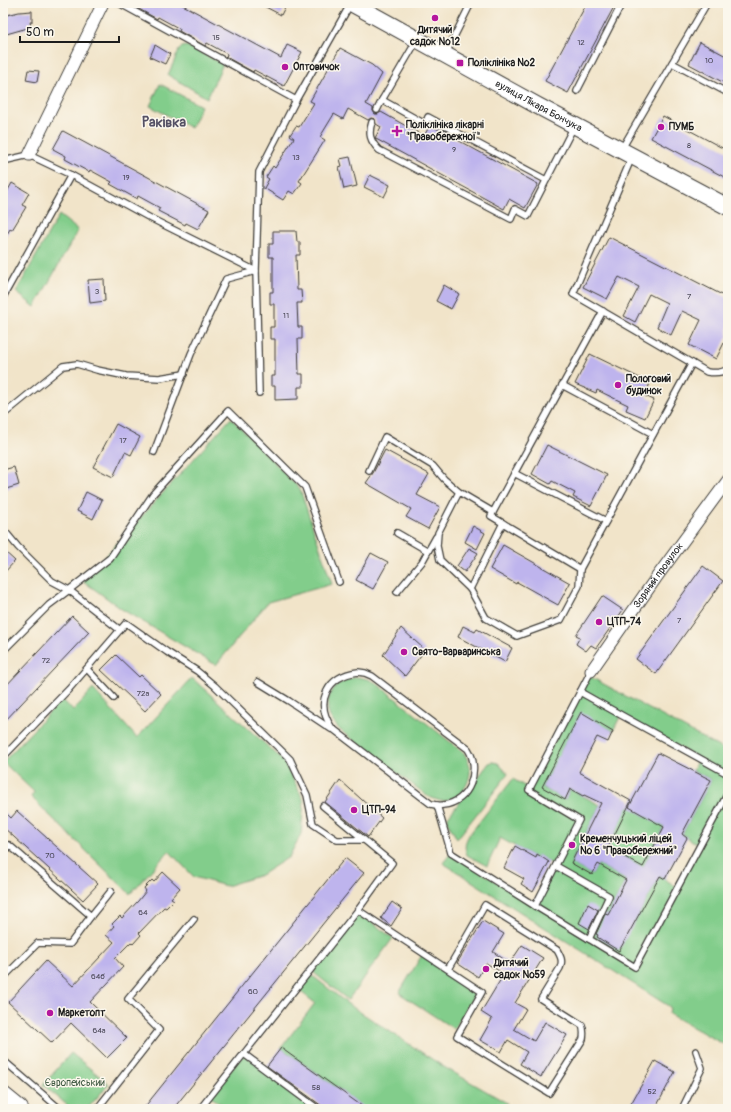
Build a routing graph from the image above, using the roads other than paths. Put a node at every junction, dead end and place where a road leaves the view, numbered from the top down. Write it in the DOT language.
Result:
graph roads {
  1 [pos="103,3"];
  2 [pos="119,3"];
  3 [pos="351,3"];
  4 [pos="471,3"];
  5 [pos="622,3"];
  6 [pos="707,3"];
  7 [pos="417,39"];
  8 [pos="445,55"];
  9 [pos="672,63"];
  10 [pos="577,91"];
  11 [pos="728,93"];
  12 [pos="296,100"];
  13 [pos="382,100"];
  14 [pos="377,110"];
  15 [pos="372,122"];
  16 [pos="574,125"];
  17 [pos="627,153"];
  18 [pos="29,155"];
  19 [pos="3,161"];
  20 [pos="71,175"];
  21 [pos="546,180"];
  22 [pos="728,207"];
  23 [pos="256,270"];
  24 [pos="3,298"];
  25 [pos="602,311"];
  26 [pos="692,363"];
  27 [pos="728,369"];
  28 [pos="184,374"];
  29 [pos="562,385"];
  30 [pos="259,393"];
  31 [pos="3,415"];
  32 [pos="653,434"];
  33 [pos="154,452"];
  34 [pos="369,471"];
  35 [pos="514,473"];
  36 [pos="728,480"];
  37 [pos="459,492"];
  38 [pos="493,512"];
  39 [pos="606,521"];
  40 [pos="503,523"];
  41 [pos="3,529"];
  42 [pos="438,533"];
  43 [pos="397,534"];
  44 [pos="428,551"];
  45 [pos="580,568"];
  46 [pos="339,582"];
  47 [pos="470,589"];
  48 [pos="68,590"];
  49 [pos="397,592"];
  50 [pos="120,630"];
  51 [pos="3,651"];
  52 [pos="87,669"];
  53 [pos="591,672"];
  54 [pos="258,682"];
  55 [pos="580,692"];
  56 [pos="114,698"];
  57 [pos="336,732"];
  58 [pos="3,757"];
  59 [pos="728,774"];
  60 [pos="728,793"];
  61 [pos="438,805"];
  62 [pos="324,806"];
  63 [pos="364,840"];
  64 [pos="3,851"];
  65 [pos="556,866"];
  66 [pos="111,891"];
  67 [pos="535,906"];
  68 [pos="358,910"];
  69 [pos="91,916"];
  70 [pos="194,919"];
  71 [pos="589,939"];
  72 [pos="448,969"];
  73 [pos="3,978"];
  74 [pos="696,1051"];
  75 [pos="244,1054"];
  76 [pos="3,1060"];
  77 [pos="3,1096"];
  78 [pos="19,1109"];
  79 [pos="60,1109"];
  80 [pos="97,1109"];
  81 [pos="200,1109"];
  82 [pos="318,1109"];
  83 [pos="682,1109"];
  1 -- 18 [label="street"];
  2 -- 12 [label="lane"];
  3 -- 7 [label="street, вулиця Лікаря Бончука"];
  3 -- 12 [label="lane"];
  4 -- 8 [label="lane"];
  5 -- 10 [label="lane"];
  6 -- 9 [label="lane"];
  7 -- 8 [label="street, вулиця Лікаря Бончука"];
  7 -- 13 [label="lane"];
  8 -- 16 [label="street, вулиця Лікаря Бончука"];
  9 -- 11 [label="lane"];
  9 -- 17 [label="lane"];
  12 -- 23 [label="lane"];
  13 -- 14 [label="lane"];
  13 -- 21 [label="lane"];
  15 -- 21 [label="lane"];
  16 -- 17 [label="street, вулиця Лікаря Бончука"];
  16 -- 21 [label="lane"];
  17 -- 22 [label="street, вулиця Лікаря Бончука"];
  17 -- 25 [label="lane"];
  18 -- 19 [label="lane"];
  18 -- 20 [label="lane"];
  20 -- 23 [label="lane"];
  20 -- 24 [label="lane"];
  23 -- 28 [label="lane"];
  23 -- 30 [label="lane"];
  25 -- 26 [label="lane"];
  25 -- 29 [label="lane"];
  26 -- 27 [label="lane"];
  26 -- 32 [label="lane"];
  28 -- 31 [label="lane"];
  28 -- 33 [label="lane"];
  29 -- 32 [label="lane"];
  29 -- 35 [label="lane"];
  32 -- 39 [label="lane"];
  34 -- 37 [label="lane"];
  35 -- 38 [label="lane"];
  35 -- 39 [label="lane"];
  36 -- 53 [label="street, Зоряний провулок"];
  37 -- 38 [label="lane"];
  37 -- 42 [label="lane"];
  38 -- 40 [label="lane"];
  39 -- 45 [label="lane"];
  40 -- 45 [label="lane"];
  40 -- 47 [label="lane"];
  41 -- 48 [label="lane"];
  42 -- 44 [label="lane"];
  42 -- 47 [label="lane"];
  43 -- 44 [label="lane"];
  44 -- 49 [label="lane"];
  45 -- 47 [label="lane"];
  46 -- 48 [label="lane"];
  48 -- 50 [label="lane"];
  48 -- 51 [label="lane"];
  50 -- 52 [label="lane"];
  50 -- 63 [label="lane"];
  52 -- 56 [label="lane"];
  52 -- 58 [label="lane"];
  53 -- 55 [label="lane"];
  54 -- 57 [label="lane"];
  55 -- 59 [label="lane"];
  55 -- 65 [label="lane"];
  57 -- 61 [label="lane"];
  57 -- 61 [label="lane"];
  60 -- 71 [label="lane"];
  61 -- 67 [label="lane"];
  62 -- 63 [label="lane"];
  63 -- 68 [label="lane"];
  64 -- 69 [label="lane"];
  65 -- 67 [label="lane"];
  65 -- 71 [label="lane"];
  66 -- 69 [label="lane"];
  67 -- 71 [label="lane"];
  68 -- 72 [label="lane"];
  68 -- 75 [label="lane"];
  69 -- 73 [label="lane"];
  70 -- 80 [label="lane"];
  72 -- 72 [label="lane"];
  74 -- 83 [label="lane"];
  75 -- 81 [label="lane"];
  75 -- 82 [label="lane"];
  76 -- 79 [label="lane"];
  77 -- 78 [label="main road"];
}
